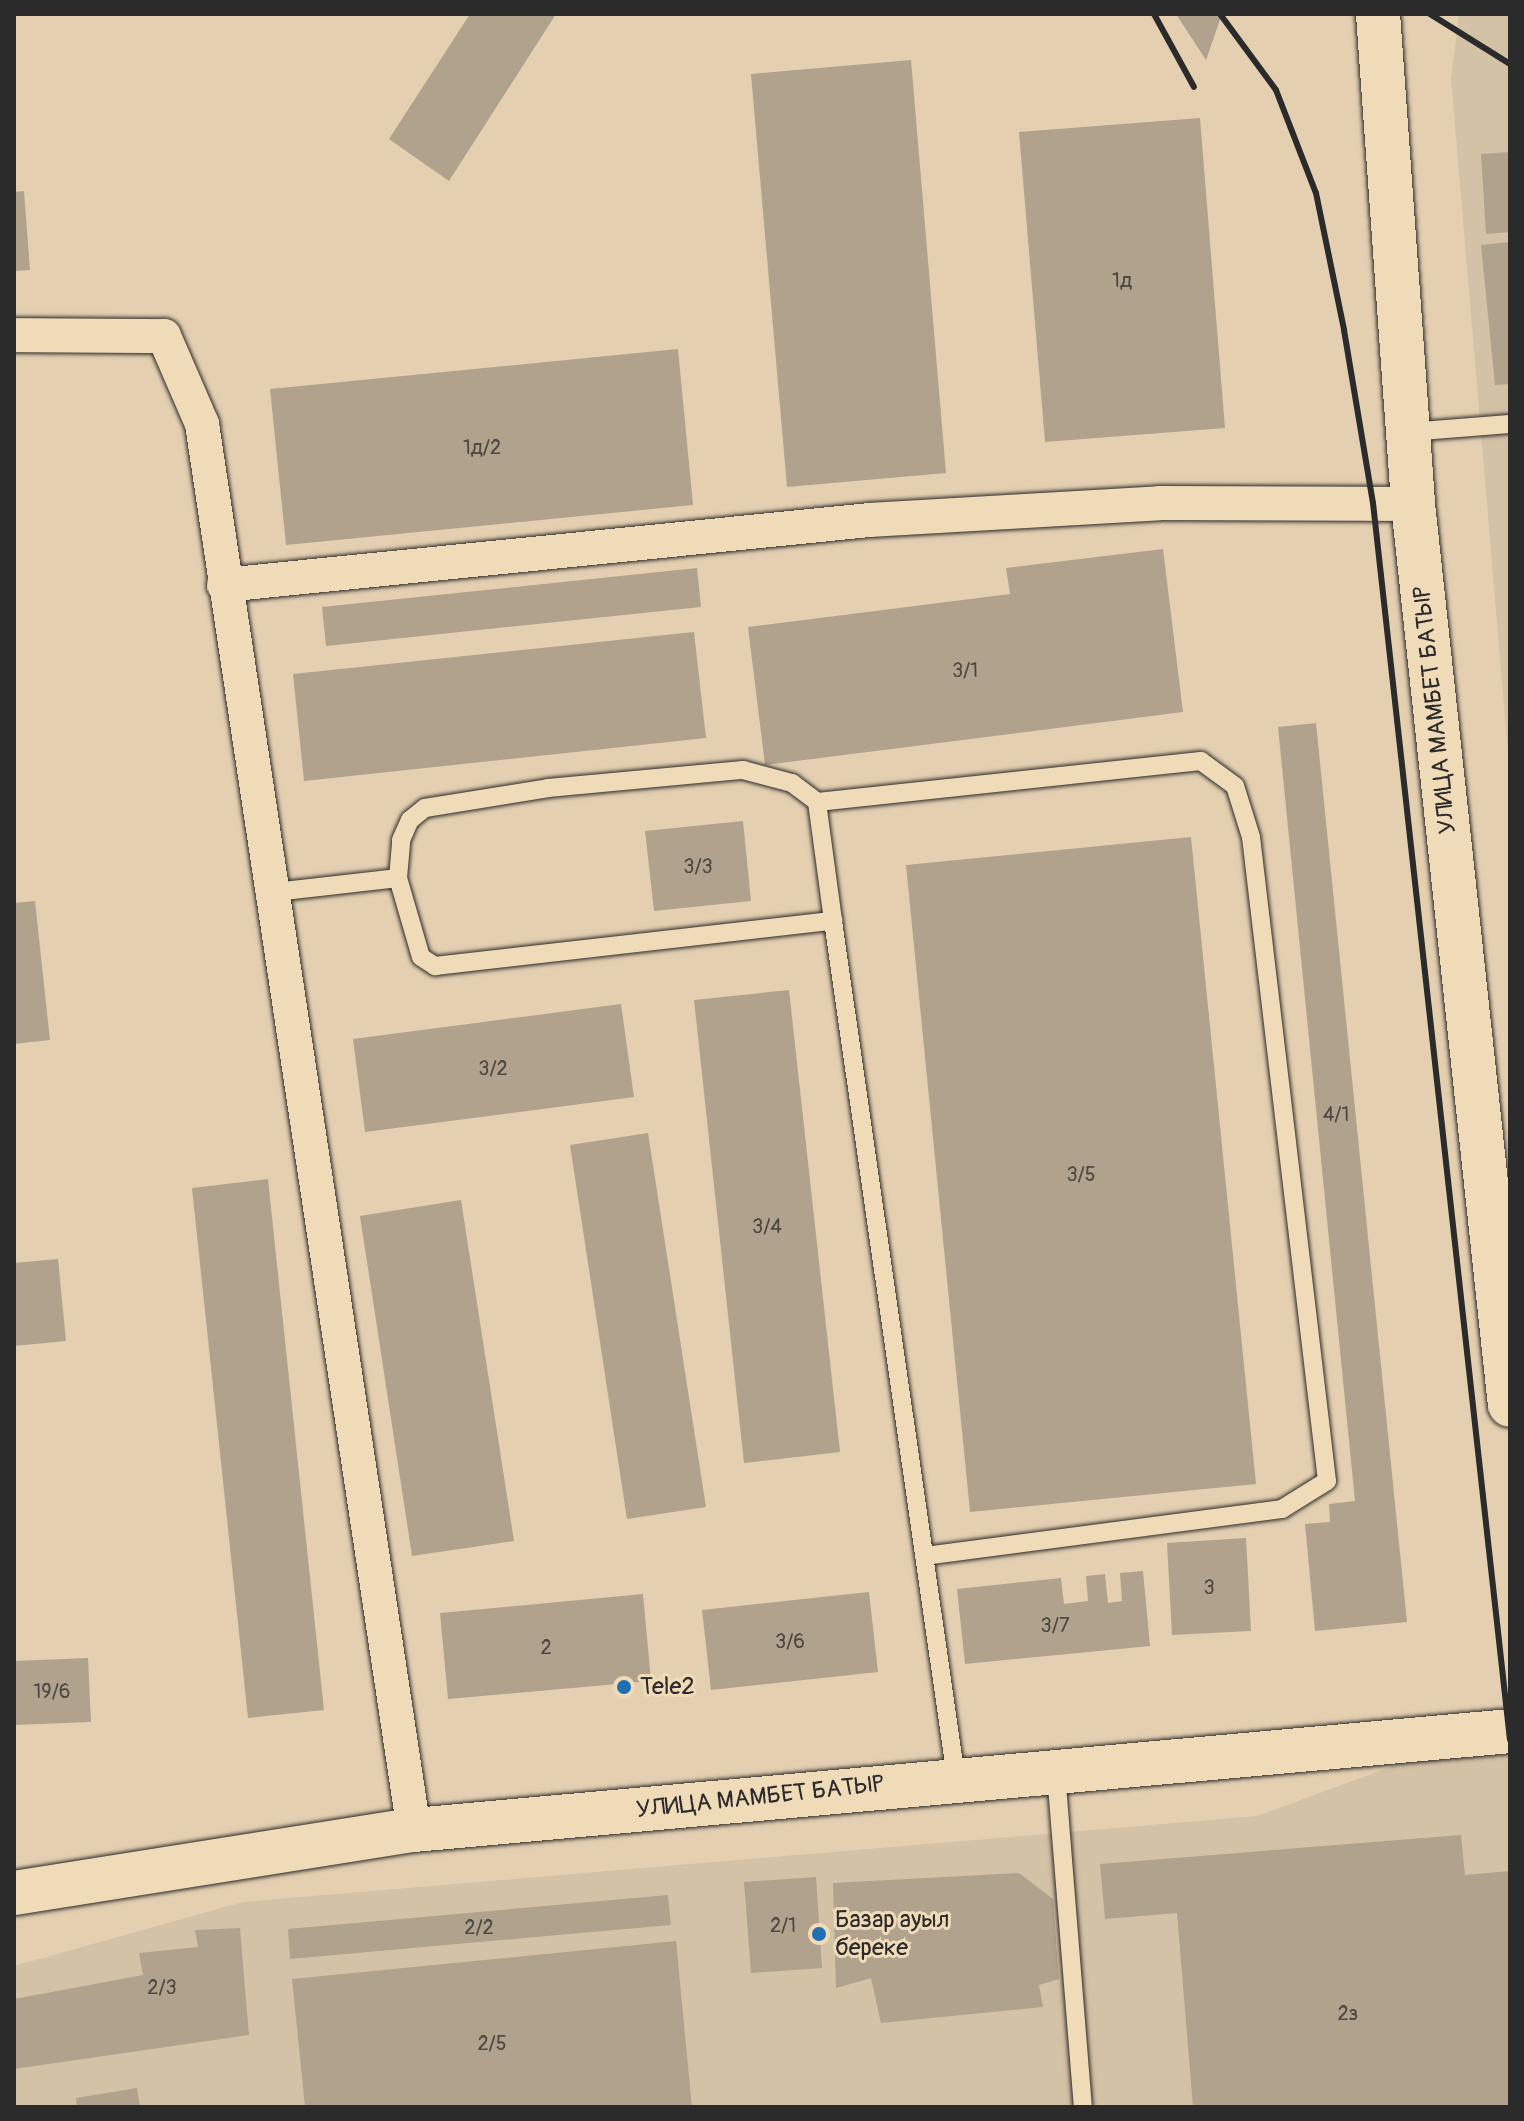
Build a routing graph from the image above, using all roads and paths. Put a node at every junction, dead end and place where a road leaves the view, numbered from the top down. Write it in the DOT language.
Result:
graph roads {
  1 [pos="1378,14"];
  2 [pos="14,335"];
  3 [pos="1510,424"];
  4 [pos="1408,432"];
  5 [pos="1413,504"];
  6 [pos="224,585"];
  7 [pos="817,802"];
  8 [pos="398,878"];
  9 [pos="275,892"];
  10 [pos="833,921"];
  11 [pos="1510,1405"];
  12 [pos="925,1556"];
  13 [pos="1510,1731"];
  14 [pos="1056,1770"];
  15 [pos="956,1778"];
  16 [pos="414,1830"];
  17 [pos="14,1893"];
  18 [pos="1083,2107"];
  1 -- 4 [label="main road, УЛИЦА МАМБЕТ БАТЫР"];
  2 -- 6 [label="street"];
  3 -- 4 [label="lane"];
  4 -- 5 [label="main road, УЛИЦА МАМБЕТ БАТЫР"];
  5 -- 6 [label="street"];
  5 -- 11 [label="main road, УЛИЦА МАМБЕТ БАТЫР"];
  6 -- 9 [label="street"];
  7 -- 8 [label="lane"];
  7 -- 10 [label="lane"];
  7 -- 12 [label="lane"];
  8 -- 9 [label="lane"];
  8 -- 10 [label="lane"];
  9 -- 16 [label="street"];
  10 -- 12 [label="lane"];
  12 -- 15 [label="lane"];
  13 -- 14 [label="main road, УЛИЦА МАМБЕТ БАТЫР"];
  14 -- 15 [label="main road, УЛИЦА МАМБЕТ БАТЫР"];
  14 -- 18 [label="lane"];
  15 -- 16 [label="main road, УЛИЦА МАМБЕТ БАТЫР"];
  16 -- 17 [label="main road, УЛИЦА МАМБЕТ БАТЫР"];
}
